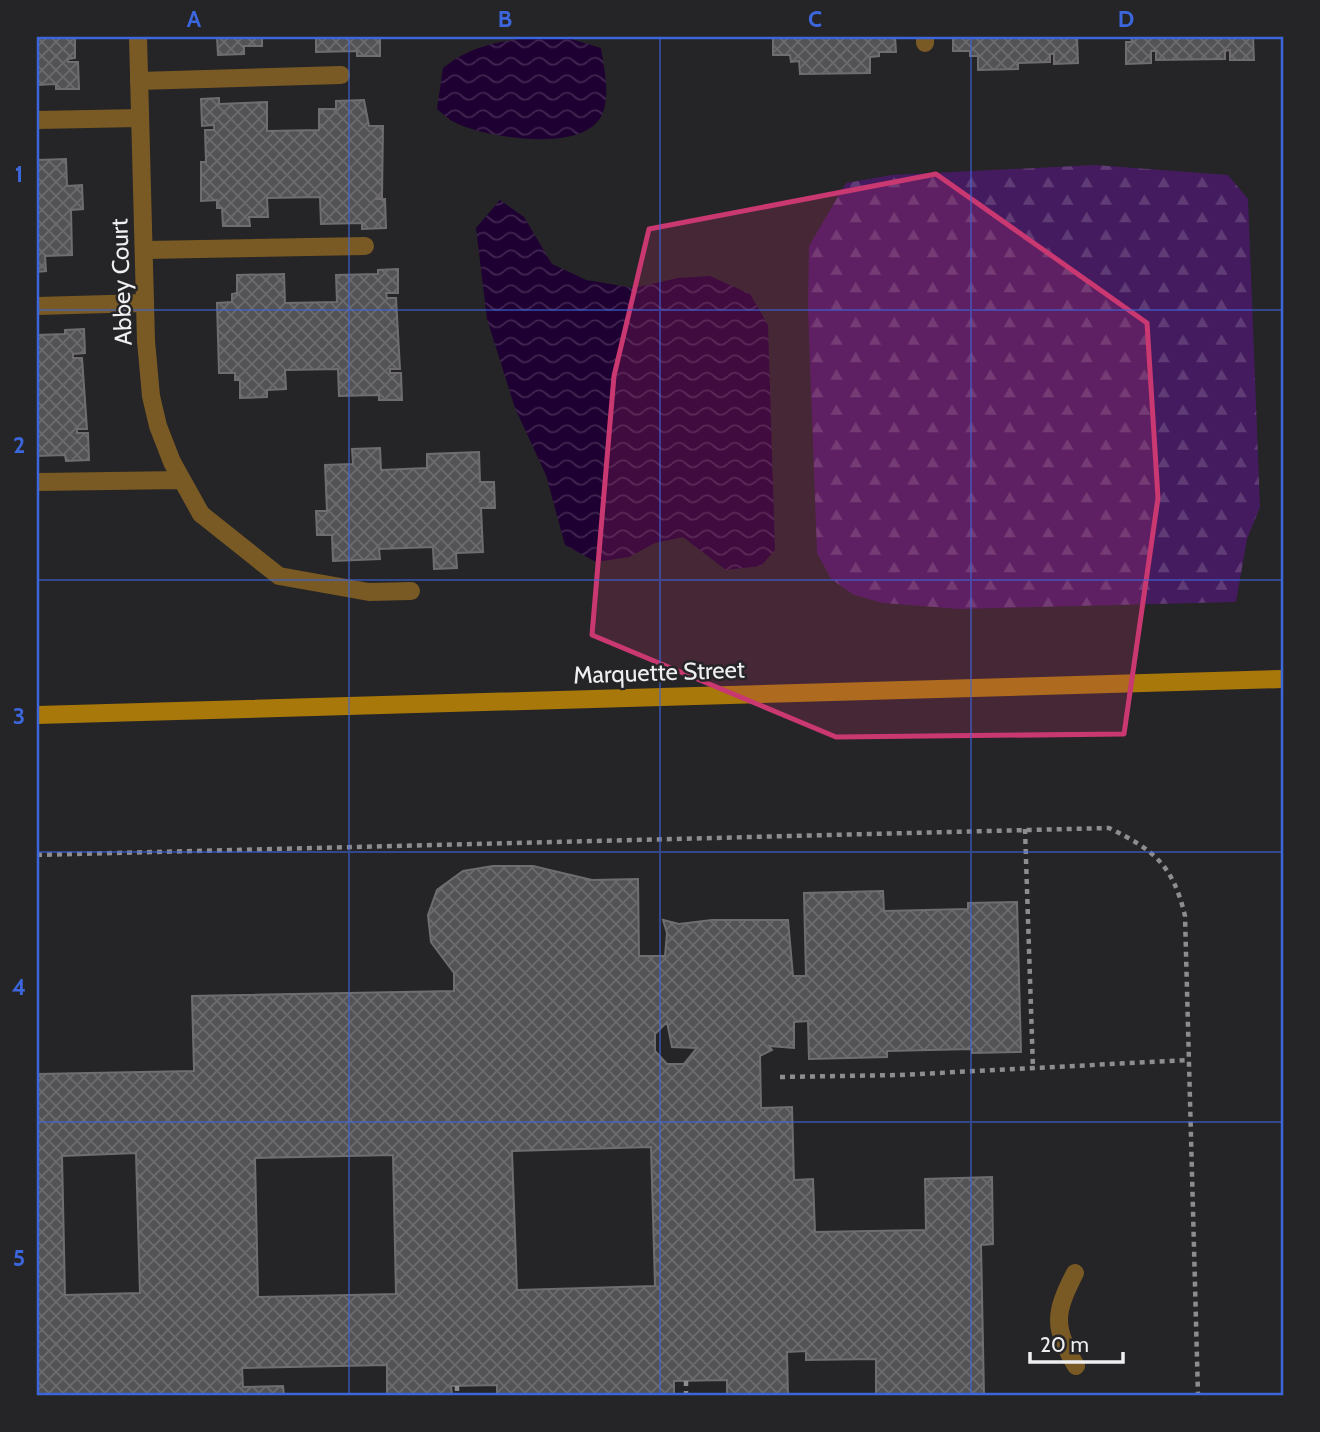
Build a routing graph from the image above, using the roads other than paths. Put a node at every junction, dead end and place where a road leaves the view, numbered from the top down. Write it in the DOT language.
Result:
graph roads {
  1 [pos="138,37"];
  2 [pos="341,75"];
  3 [pos="139,81"];
  4 [pos="140,118"];
  5 [pos="37,120"];
  6 [pos="365,246"];
  7 [pos="145,250"];
  8 [pos="145,303"];
  9 [pos="37,306"];
  10 [pos="182,480"];
  11 [pos="37,482"];
  12 [pos="411,591"];
  13 [pos="1283,679"];
  14 [pos="37,715"];
  15 [pos="1075,1273"];
  16 [pos="1076,1366"];
  1 -- 3 [label="street, Abbey Court"];
  2 -- 3 [label="street"];
  3 -- 4 [label="street, Abbey Court"];
  4 -- 5 [label="street"];
  4 -- 7 [label="street, Abbey Court"];
  6 -- 7 [label="street"];
  7 -- 8 [label="street, Abbey Court"];
  8 -- 9 [label="street"];
  8 -- 10 [label="street, Abbey Court"];
  10 -- 11 [label="street"];
  10 -- 12 [label="street, Abbey Court"];
  13 -- 14 [label="street, Marquette Street"];
  15 -- 16 [label="street"];
}
